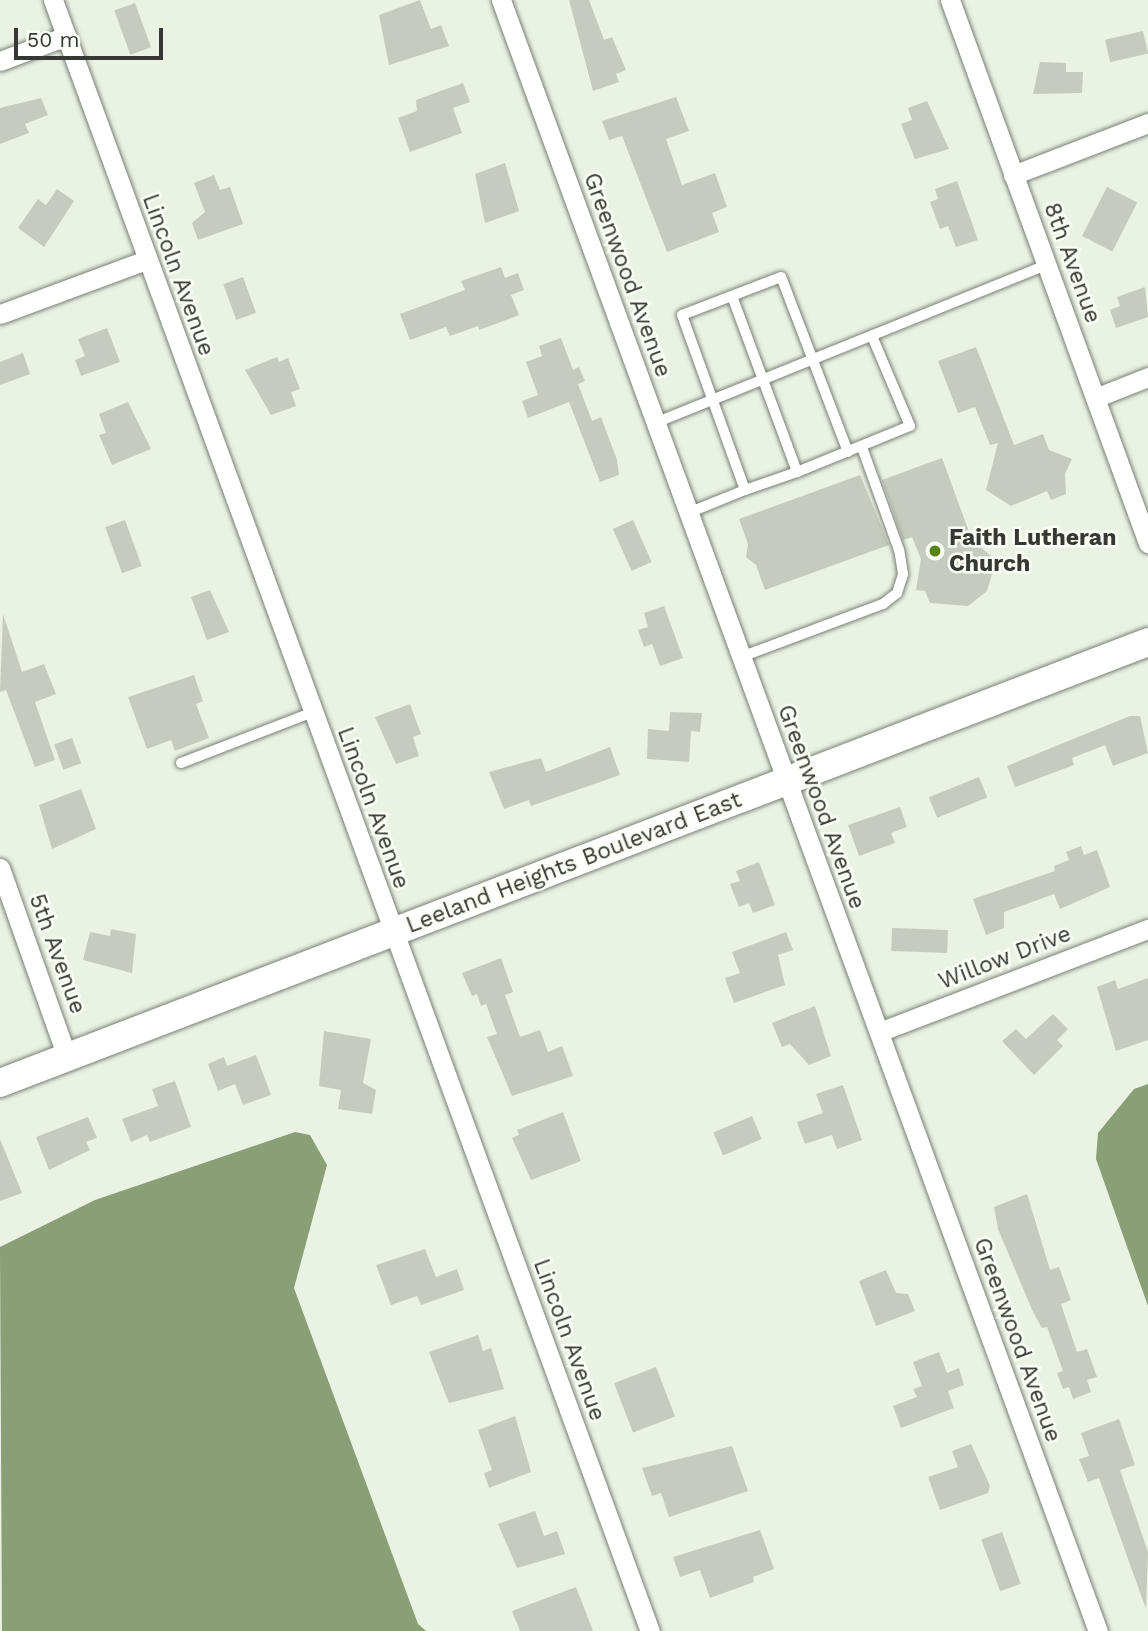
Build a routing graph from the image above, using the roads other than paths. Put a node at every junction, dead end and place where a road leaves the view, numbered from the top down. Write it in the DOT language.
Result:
graph roads {
  1 [pos="53,0"];
  2 [pos="501,0"];
  3 [pos="950,0"];
  4 [pos="66,36"];
  5 [pos="0,61"];
  6 [pos="1148,123"];
  7 [pos="1013,174"];
  8 [pos="146,260"];
  9 [pos="1047,265"];
  10 [pos="732,296"];
  11 [pos="0,314"];
  12 [pos="872,335"];
  13 [pos="811,360"];
  14 [pos="1148,377"];
  15 [pos="762,380"];
  16 [pos="1095,398"];
  17 [pos="711,400"];
  18 [pos="655,423"];
  19 [pos="862,447"];
  20 [pos="848,452"];
  21 [pos="797,472"];
  22 [pos="745,490"];
  23 [pos="688,513"];
  24 [pos="1148,543"];
  25 [pos="1148,642"];
  26 [pos="740,658"];
  27 [pos="313,712"];
  28 [pos="181,763"];
  29 [pos="785,782"];
  30 [pos="0,868"];
  31 [pos="1148,929"];
  32 [pos="393,933"];
  33 [pos="879,1032"];
  34 [pos="67,1057"];
  35 [pos="0,1083"];
  36 [pos="650,1631"];
  37 [pos="1098,1631"];
  1 -- 4 [label="street, Lincoln Avenue"];
  2 -- 18 [label="street, Greenwood Avenue"];
  3 -- 7 [label="street, 8th Avenue"];
  4 -- 5 [label="street"];
  4 -- 8 [label="street, Lincoln Avenue"];
  6 -- 7 [label="street"];
  7 -- 9 [label="street, 8th Avenue"];
  8 -- 11 [label="street"];
  8 -- 27 [label="street, Lincoln Avenue"];
  9 -- 12 [label="lane"];
  9 -- 16 [label="street, 8th Avenue"];
  10 -- 13 [label="lane"];
  10 -- 15 [label="lane"];
  10 -- 17 [label="lane"];
  12 -- 13 [label="lane"];
  12 -- 19 [label="lane"];
  13 -- 15 [label="lane"];
  13 -- 20 [label="lane"];
  14 -- 16 [label="street"];
  15 -- 17 [label="lane"];
  15 -- 21 [label="lane"];
  16 -- 24 [label="street, 8th Avenue"];
  17 -- 18 [label="lane"];
  17 -- 22 [label="lane"];
  18 -- 23 [label="street, Greenwood Avenue"];
  19 -- 20 [label="lane"];
  19 -- 26 [label="lane"];
  20 -- 21 [label="lane"];
  21 -- 22 [label="lane"];
  22 -- 23 [label="lane"];
  23 -- 26 [label="street, Greenwood Avenue"];
  25 -- 29 [label="main road, Leeland Heights Boulevard East"];
  26 -- 29 [label="street, Greenwood Avenue"];
  27 -- 28 [label="lane"];
  27 -- 32 [label="street, Lincoln Avenue"];
  29 -- 32 [label="main road, Leeland Heights Boulevard East"];
  29 -- 33 [label="street, Greenwood Avenue"];
  30 -- 34 [label="street, 5th Avenue"];
  31 -- 33 [label="street, Willow Drive"];
  32 -- 34 [label="main road, Leeland Heights Boulevard East"];
  32 -- 36 [label="street, Lincoln Avenue"];
  33 -- 37 [label="street, Greenwood Avenue"];
  34 -- 35 [label="main road, Leeland Heights Boulevard East"];
}
